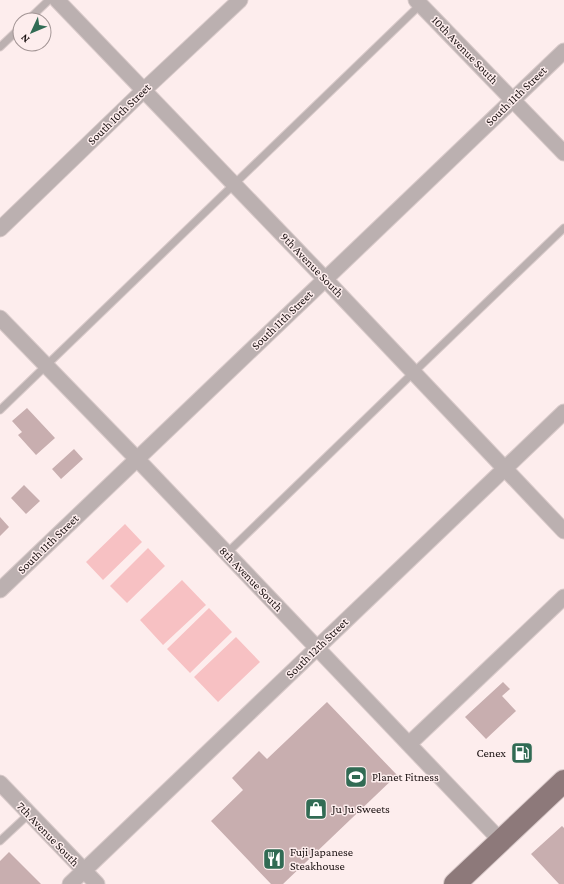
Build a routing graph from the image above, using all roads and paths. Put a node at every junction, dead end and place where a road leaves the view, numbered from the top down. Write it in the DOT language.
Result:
graph roads {
  1 [pos="49,0"];
  2 [pos="58,0"];
  3 [pos="240,0"];
  4 [pos="421,2"];
  5 [pos="36,12"];
  6 [pos="12,36"];
  7 [pos="0,47"];
  8 [pos="564,50"];
  9 [pos="144,90"];
  10 [pos="513,100"];
  11 [pos="564,153"];
  12 [pos="234,184"];
  13 [pos="564,228"];
  14 [pos="0,229"];
  15 [pos="326,279"];
  16 [pos="0,318"];
  17 [pos="46,366"];
  18 [pos="414,372"];
  19 [pos="0,410"];
  20 [pos="564,412"];
  21 [pos="137,458"];
  22 [pos="505,468"];
  23 [pos="564,531"];
  24 [pos="227,553"];
  25 [pos="0,590"];
  26 [pos="564,597"];
  27 [pos="318,648"];
  28 [pos="409,744"];
  29 [pos="564,781"];
  30 [pos="0,783"];
  31 [pos="29,814"];
  32 [pos="501,840"];
  33 [pos="0,842"];
  34 [pos="84,871"];
  35 [pos="70,884"];
  36 [pos="97,884"];
  37 [pos="456,884"];
  1 -- 5 [label="lane"];
  2 -- 9 [label="street, 9th Avenue South"];
  3 -- 9 [label="street, South 10th Street"];
  4 -- 10 [label="street, 10th Avenue South"];
  4 -- 12 [label="lane"];
  6 -- 7 [label="lane"];
  8 -- 10 [label="street, South 11th Street"];
  9 -- 12 [label="street, 9th Avenue South"];
  9 -- 14 [label="street, South 10th Street"];
  10 -- 11 [label="street, 10th Avenue South"];
  10 -- 15 [label="street, South 11th Street"];
  12 -- 15 [label="street, 9th Avenue South"];
  12 -- 17 [label="lane"];
  13 -- 18 [label="lane"];
  15 -- 18 [label="street, 9th Avenue South"];
  15 -- 21 [label="street, South 11th Street"];
  16 -- 17 [label="street, 8th Avenue South"];
  17 -- 19 [label="lane"];
  17 -- 21 [label="street, 8th Avenue South"];
  18 -- 22 [label="street, 9th Avenue South"];
  18 -- 24 [label="lane"];
  20 -- 22 [label="street, South 12th Street"];
  21 -- 24 [label="street, 8th Avenue South"];
  21 -- 25 [label="street, South 11th Street"];
  22 -- 23 [label="street, 9th Avenue South"];
  22 -- 27 [label="street, South 12th Street"];
  24 -- 27 [label="street, 8th Avenue South"];
  26 -- 28 [label="street"];
  27 -- 28 [label="street, 8th Avenue South"];
  27 -- 34 [label="street, South 12th Street"];
  28 -- 32 [label="street, 8th Avenue South"];
  29 -- 32 [label="main road"];
  30 -- 31 [label="street, 7th Avenue South"];
  31 -- 33 [label="lane"];
  31 -- 34 [label="street, 7th Avenue South"];
  32 -- 37 [label="main road"];
  34 -- 35 [label="street, South 12th Street"];
  34 -- 36 [label="street, 7th Avenue South"];
}
